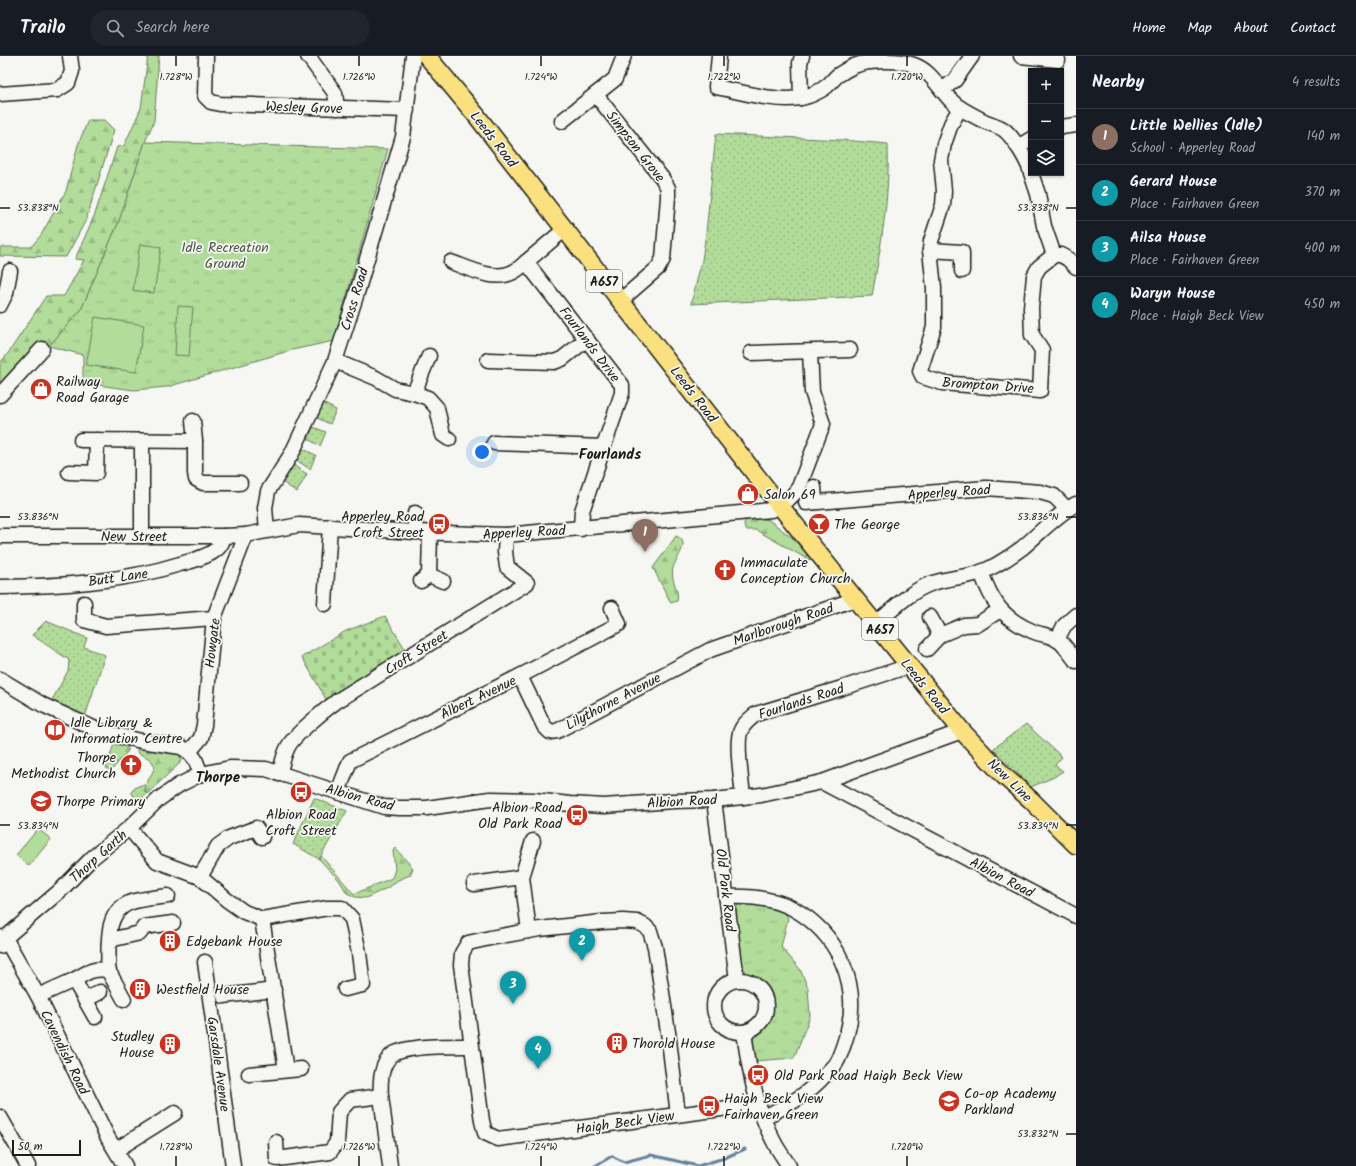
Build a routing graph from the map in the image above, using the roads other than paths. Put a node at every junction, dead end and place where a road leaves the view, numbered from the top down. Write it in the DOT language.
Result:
graph roads {
  1 [pos="70,56"];
  2 [pos="206,56"];
  3 [pos="308,56"];
  4 [pos="413,56"];
  5 [pos="427,56"];
  6 [pos="624,56"];
  7 [pos="719,56"];
  8 [pos="802,56"];
  9 [pos="972,56"];
  10 [pos="1021,56"];
  11 [pos="1058,60"];
  12 [pos="942,90"];
  13 [pos="0,94"];
  14 [pos="596,95"];
  15 [pos="801,98"];
  16 [pos="337,108"];
  17 [pos="960,108"];
  18 [pos="406,110"];
  19 [pos="562,121"];
  20 [pos="1076,125"];
  21 [pos="1064,127"];
  22 [pos="1029,140"];
  23 [pos="1018,147"];
  24 [pos="1028,164"];
  25 [pos="1032,176"];
  26 [pos="564,230"];
  27 [pos="930,250"];
  28 [pos="1054,255"];
  29 [pos="451,262"];
  30 [pos="526,262"];
  31 [pos="1076,267"];
  32 [pos="10,271"];
  33 [pos="962,271"];
  34 [pos="620,301"];
  35 [pos="0,305"];
  36 [pos="587,339"];
  37 [pos="42,349"];
  38 [pos="850,350"];
  39 [pos="810,352"];
  40 [pos="751,353"];
  41 [pos="429,356"];
  42 [pos="488,360"];
  43 [pos="335,361"];
  44 [pos="414,393"];
  45 [pos="0,395"];
  46 [pos="193,421"];
  47 [pos="449,439"];
  48 [pos="81,440"];
  49 [pos="97,440"];
  50 [pos="142,440"];
  51 [pos="195,440"];
  52 [pos="494,443"];
  53 [pos="603,448"];
  54 [pos="69,472"];
  55 [pos="231,486"];
  56 [pos="814,487"];
  57 [pos="780,506"];
  58 [pos="1071,507"];
  59 [pos="415,513"];
  60 [pos="330,526"];
  61 [pos="581,529"];
  62 [pos="267,530"];
  63 [pos="415,532"];
  64 [pos="430,533"];
  65 [pos="246,535"];
  66 [pos="506,535"];
  67 [pos="0,536"];
  68 [pos="142,536"];
  69 [pos="224,536"];
  70 [pos="981,572"];
  71 [pos="442,581"];
  72 [pos="0,586"];
  73 [pos="855,599"];
  74 [pos="84,604"];
  75 [pos="325,604"];
  76 [pos="612,608"];
  77 [pos="1000,610"];
  78 [pos="1076,615"];
  79 [pos="930,617"];
  80 [pos="214,618"];
  81 [pos="876,624"];
  82 [pos="940,635"];
  83 [pos="1057,640"];
  84 [pos="927,649"];
  85 [pos="710,650"];
  86 [pos="1076,661"];
  87 [pos="909,666"];
  88 [pos="520,676"];
  89 [pos="0,679"];
  90 [pos="962,731"];
  91 [pos="189,752"];
  92 [pos="201,774"];
  93 [pos="279,774"];
  94 [pos="822,782"];
  95 [pos="338,792"];
  96 [pos="743,797"];
  97 [pos="714,800"];
  98 [pos="128,828"];
  99 [pos="260,828"];
  100 [pos="533,841"];
  101 [pos="1076,845"];
  102 [pos="200,877"];
  103 [pos="522,877"];
  104 [pos="474,884"];
  105 [pos="168,896"];
  106 [pos="726,897"];
  107 [pos="1076,916"];
  108 [pos="262,920"];
  109 [pos="173,922"];
  110 [pos="529,931"];
  111 [pos="2,940"];
  112 [pos="110,944"];
  113 [pos="205,962"];
  114 [pos="108,970"];
  115 [pos="74,980"];
  116 [pos="737,980"];
  117 [pos="345,989"];
  118 [pos="274,990"];
  119 [pos="100,992"];
  120 [pos="38,996"];
  121 [pos="224,996"];
  122 [pos="124,999"];
  123 [pos="86,1000"];
  124 [pos="95,1016"];
  125 [pos="744,1032"];
  126 [pos="471,1046"];
  127 [pos="301,1069"];
  128 [pos="286,1070"];
  129 [pos="249,1074"];
  130 [pos="380,1096"];
  131 [pos="758,1104"];
  132 [pos="175,1113"];
  133 [pos="678,1115"];
  134 [pos="0,1117"];
  135 [pos="764,1117"];
  136 [pos="276,1142"];
  137 [pos="116,1150"];
  138 [pos="28,1166"];
  139 [pos="125,1166"];
  140 [pos="233,1166"];
  141 [pos="390,1166"];
  142 [pos="789,1166"];
  1 -- 13 [label="street"];
  2 -- 16 [label="street, Wesley Grove"];
  3 -- 16 [label="street"];
  4 -- 18 [label="street, Cross Road"];
  5 -- 26 [label="main road, Leeds Road / A657"];
  6 -- 14 [label="street"];
  7 -- 15 [label="street"];
  8 -- 15 [label="street"];
  9 -- 12 [label="street"];
  10 -- 11 [label="street"];
  12 -- 15 [label="street"];
  12 -- 17 [label="street"];
  14 -- 19 [label="street"];
  14 -- 34 [label="street, Simpson Grove"];
  16 -- 18 [label="street, Wesley Grove"];
  17 -- 23 [label="street"];
  17 -- 27 [label="street"];
  18 -- 43 [label="street, Cross Road"];
  20 -- 21 [label="street"];
  22 -- 23 [label="street"];
  23 -- 24 [label="street"];
  25 -- 28 [label="street"];
  26 -- 30 [label="street"];
  26 -- 34 [label="main road, Leeds Road / A657"];
  27 -- 28 [label="street, Brompton Drive"];
  27 -- 33 [label="street"];
  28 -- 31 [label="street"];
  29 -- 30 [label="street"];
  30 -- 36 [label="street, Fourlands Drive"];
  32 -- 35 [label="street"];
  34 -- 57 [label="main road, Leeds Road / A657"];
  36 -- 42 [label="street"];
  36 -- 53 [label="street, Fourlands Drive"];
  37 -- 45 [label="street"];
  38 -- 39 [label="street"];
  39 -- 40 [label="street"];
  39 -- 57 [label="street"];
  41 -- 44 [label="street"];
  43 -- 44 [label="street"];
  43 -- 62 [label="street, Cross Road"];
  44 -- 47 [label="street"];
  46 -- 51 [label="street"];
  48 -- 49 [label="street"];
  49 -- 50 [label="street"];
  49 -- 54 [label="street"];
  50 -- 51 [label="street"];
  50 -- 68 [label="street"];
  51 -- 55 [label="street"];
  52 -- 53 [label="street"];
  53 -- 61 [label="street, Fourlands Drive"];
  56 -- 58 [label="street, Apperley Road"];
  57 -- 61 [label="street, Apperley Road"];
  57 -- 73 [label="main road, Leeds Road / A657"];
  58 -- 70 [label="street"];
  59 -- 63 [label="street"];
  60 -- 62 [label="street, Apperley Road"];
  60 -- 63 [label="street, Apperley Road"];
  60 -- 75 [label="street"];
  61 -- 66 [label="street, Apperley Road"];
  62 -- 65 [label="street, New Street"];
  63 -- 64 [label="street, Apperley Road"];
  64 -- 66 [label="street, Apperley Road"];
  64 -- 71 [label="street"];
  65 -- 69 [label="street, New Street"];
  65 -- 80 [label="street, Howgate"];
  66 -- 93 [label="street, Croft Street"];
  67 -- 68 [label="street, New Street"];
  68 -- 69 [label="street, New Street"];
  69 -- 72 [label="street, Butt Lane"];
  70 -- 77 [label="street"];
  70 -- 81 [label="street"];
  73 -- 81 [label="main road, Leeds Road / A657"];
  73 -- 85 [label="street, Marlborough Road"];
  74 -- 80 [label="street"];
  76 -- 88 [label="street, Albert Avenue"];
  77 -- 82 [label="street"];
  77 -- 83 [label="street"];
  78 -- 83 [label="street"];
  79 -- 82 [label="street"];
  80 -- 91 [label="street, Howgate"];
  81 -- 87 [label="main road, Leeds Road / A657"];
  82 -- 84 [label="street"];
  83 -- 86 [label="street"];
  85 -- 88 [label="street, Lilythorne Avenue"];
  87 -- 90 [label="main road, Leeds Road / A657"];
  87 -- 96 [label="street, Fourlands Road"];
  88 -- 95 [label="street, Albert Avenue"];
  89 -- 91 [label="street"];
  90 -- 94 [label="street, Albion Road"];
  90 -- 101 [label="main road, New Line / A657"];
  91 -- 92 [label="street"];
  92 -- 93 [label="street, Albion Road"];
  92 -- 98 [label="street, Thorp Garth"];
  93 -- 95 [label="street, Albion Road"];
  94 -- 96 [label="street, Albion Road"];
  94 -- 107 [label="street, Albion Road"];
  95 -- 97 [label="street, Albion Road"];
  96 -- 97 [label="street, Albion Road"];
  97 -- 106 [label="street, Old Park Road"];
  98 -- 102 [label="street"];
  98 -- 111 [label="street, Thorp Garth"];
  99 -- 102 [label="street"];
  100 -- 103 [label="street"];
  102 -- 108 [label="street"];
  103 -- 104 [label="street"];
  103 -- 110 [label="street"];
  105 -- 112 [label="street"];
  106 -- 116 [label="street, Old Park Road"];
  106 -- 135 [label="street"];
  108 -- 117 [label="street"];
  108 -- 118 [label="street"];
  109 -- 112 [label="street"];
  110 -- 126 [label="street"];
  110 -- 133 [label="street"];
  111 -- 120 [label="street, Cavendish Road"];
  112 -- 114 [label="street"];
  113 -- 140 [label="street, Garsdale Avenue"];
  114 -- 115 [label="street"];
  114 -- 122 [label="street"];
  115 -- 120 [label="street"];
  115 -- 123 [label="street"];
  116 -- 125 [label="street"];
  116 -- 125 [label="street"];
  118 -- 121 [label="street"];
  118 -- 128 [label="street"];
  119 -- 123 [label="street"];
  120 -- 137 [label="street, Cavendish Road"];
  123 -- 124 [label="street"];
  125 -- 131 [label="street"];
  126 -- 130 [label="street"];
  126 -- 133 [label="street, Haigh Beck View"];
  127 -- 128 [label="street"];
  128 -- 129 [label="street"];
  130 -- 136 [label="street"];
  130 -- 141 [label="street"];
  131 -- 133 [label="street, Haigh Beck View"];
  131 -- 135 [label="street"];
  132 -- 137 [label="street"];
  134 -- 138 [label="street"];
  135 -- 142 [label="street"];
  137 -- 139 [label="street, Cavendish Road"];
}
